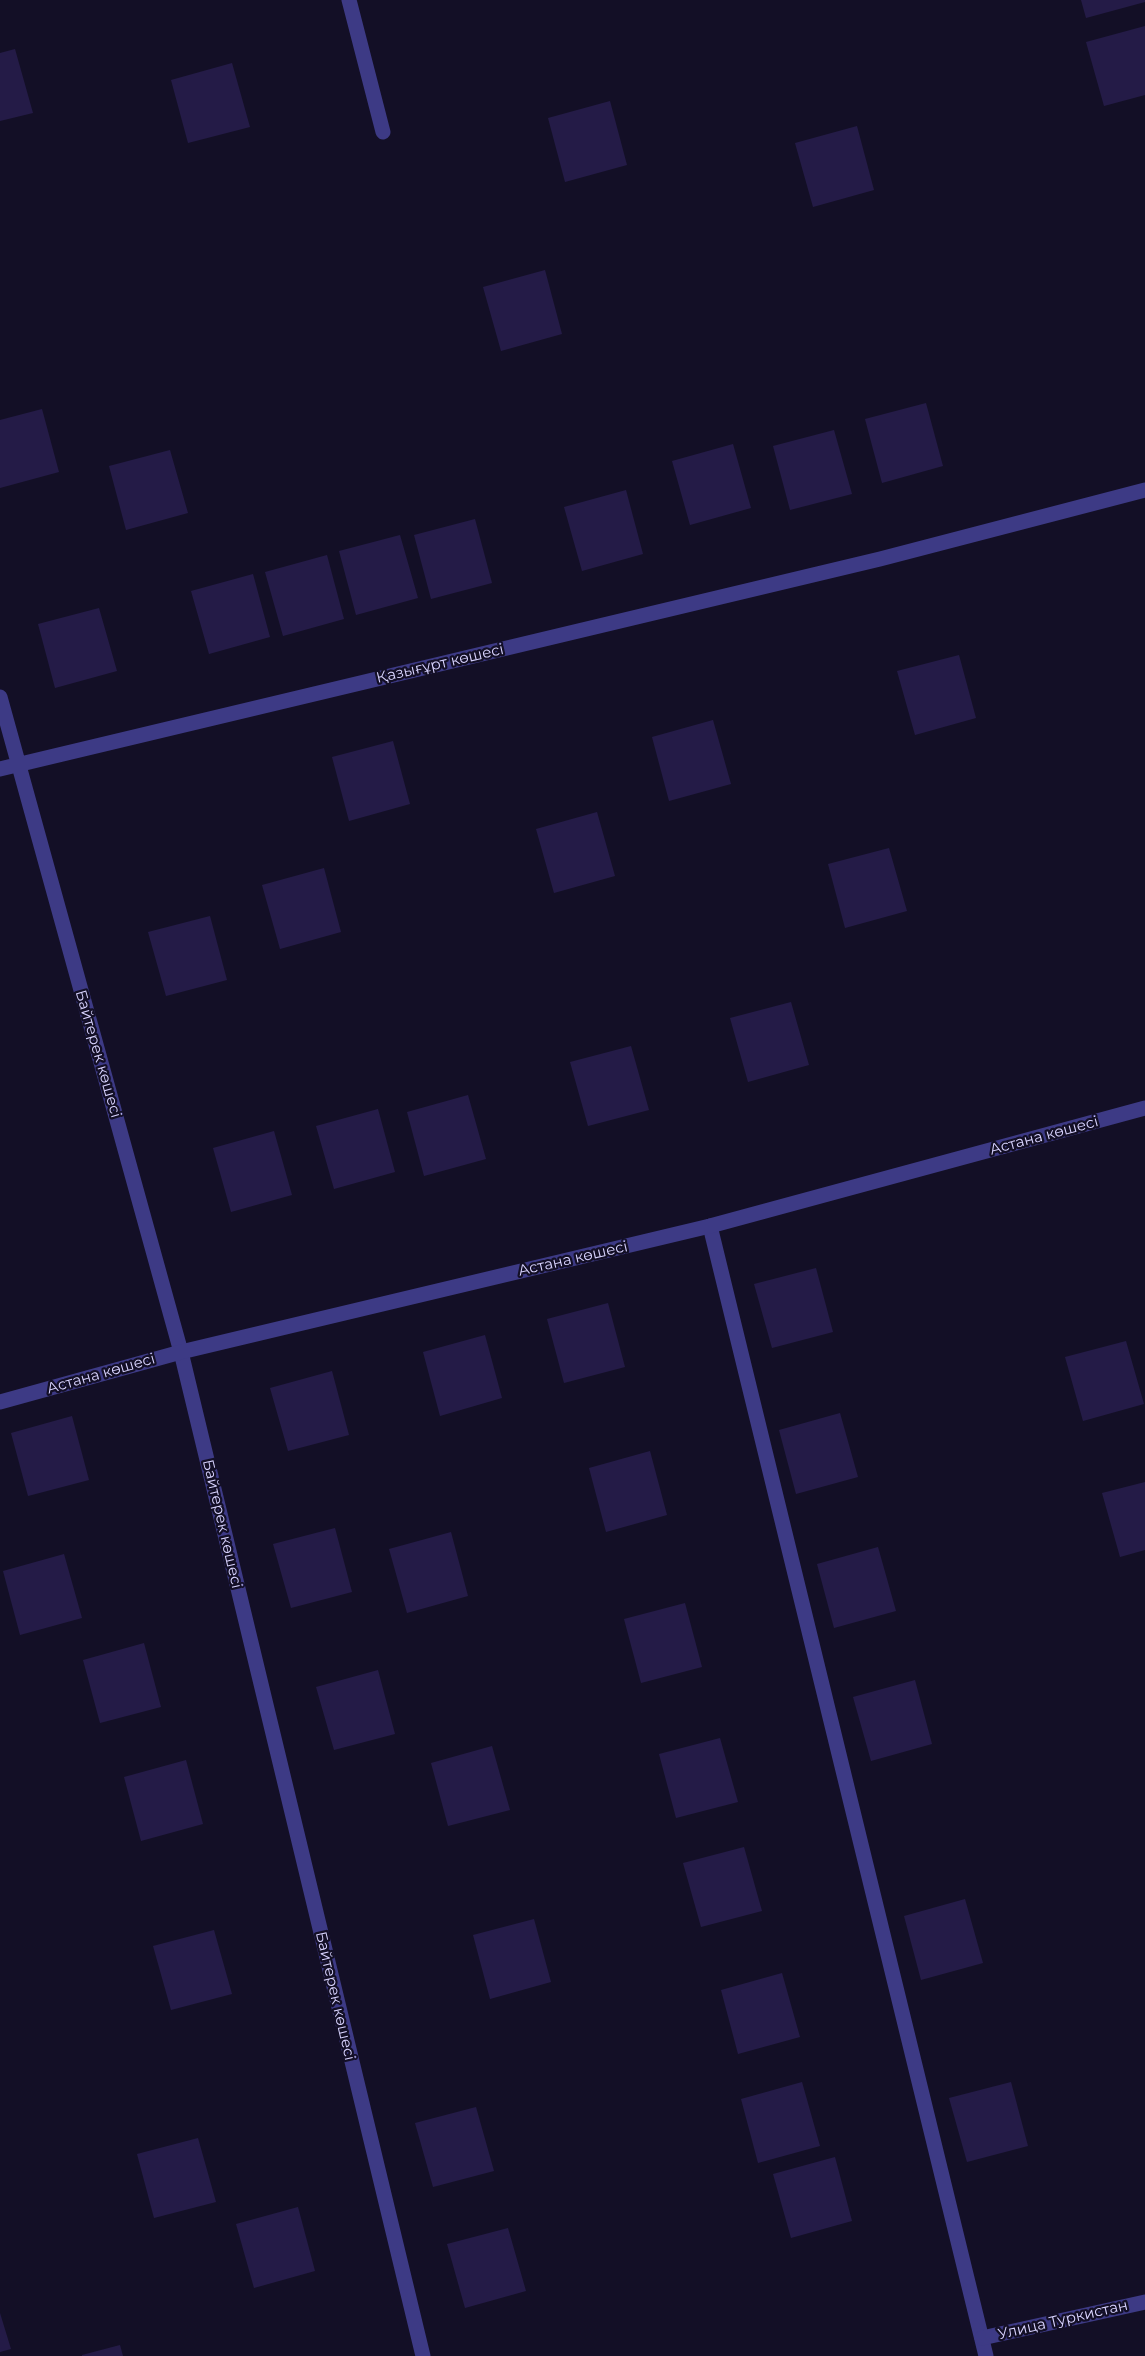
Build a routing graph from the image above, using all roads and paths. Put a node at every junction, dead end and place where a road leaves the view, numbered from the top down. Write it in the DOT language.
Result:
graph roads {
  1 [pos="349,0"];
  2 [pos="383,132"];
  3 [pos="1145,490"];
  4 [pos="0,697"];
  5 [pos="17,764"];
  6 [pos="0,769"];
  7 [pos="1145,1108"];
  8 [pos="710,1226"];
  9 [pos="182,1352"];
  10 [pos="0,1402"];
  11 [pos="1145,2302"];
  12 [pos="982,2338"];
  13 [pos="423,2356"];
  14 [pos="986,2356"];
  1 -- 2 [label="street"];
  3 -- 5 [label="street, Қазығұрт көшесі"];
  4 -- 5 [label="street, Байтерек көшесі"];
  5 -- 6 [label="street, Қазығұрт көшесі"];
  5 -- 9 [label="street, Байтерек көшесі"];
  7 -- 8 [label="street, Астана көшесі"];
  8 -- 9 [label="street, Астана көшесі"];
  8 -- 12 [label="street"];
  9 -- 10 [label="street, Астана көшесі"];
  9 -- 13 [label="street, Байтерек көшесі"];
  11 -- 12 [label="street, Улица Туркистан"];
  12 -- 14 [label="street"];
}
